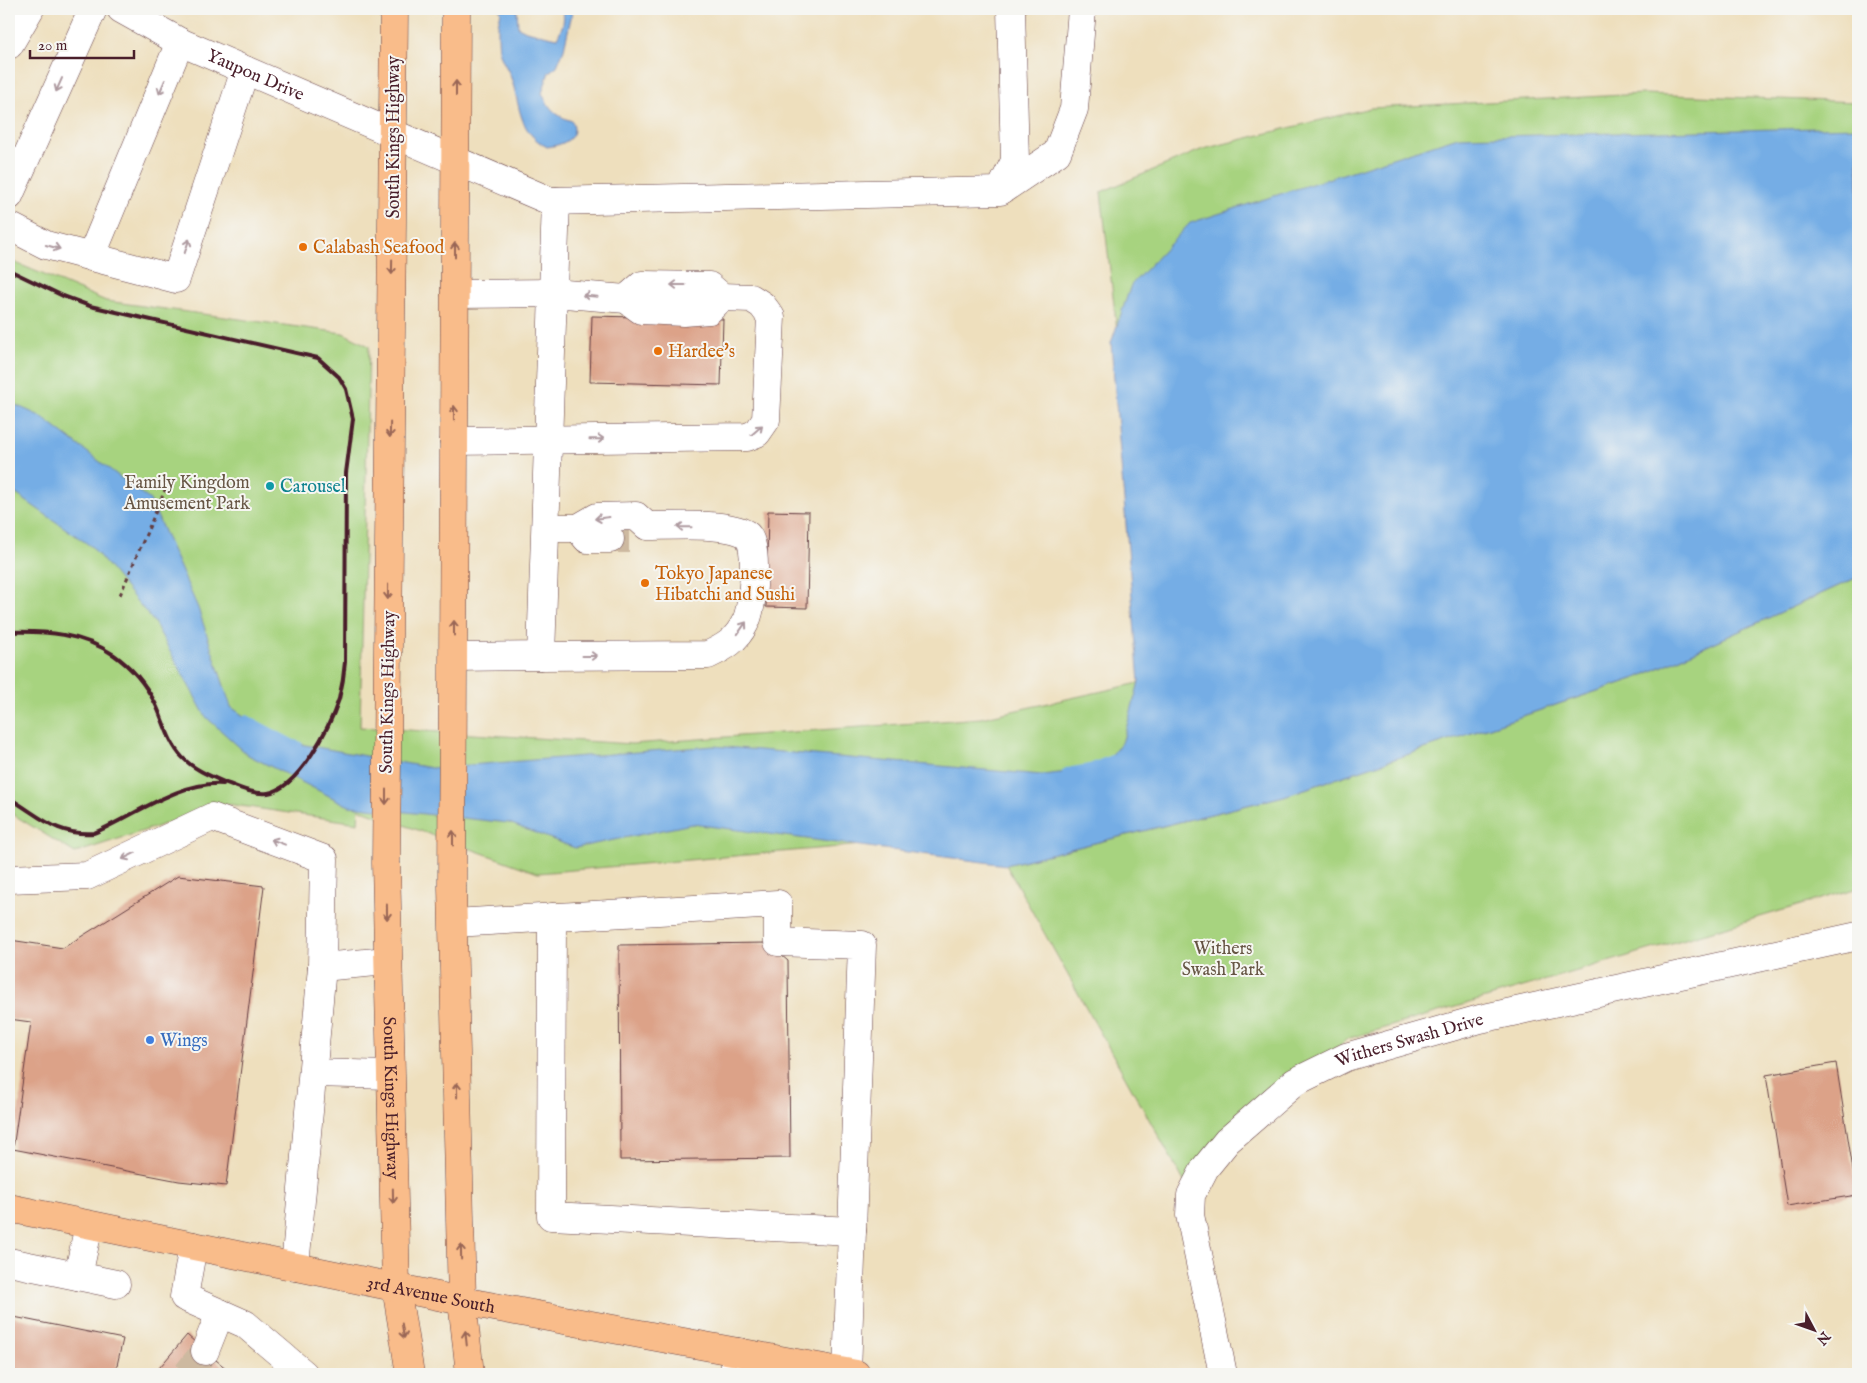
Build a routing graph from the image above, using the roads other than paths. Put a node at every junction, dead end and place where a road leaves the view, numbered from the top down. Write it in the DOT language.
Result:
graph roads {
  1 [pos="30,9"];
  2 [pos="93,9"];
  3 [pos="121,9"];
  4 [pos="394,9"];
  5 [pos="456,9"];
  6 [pos="1011,9"];
  7 [pos="1082,9"];
  8 [pos="180,42"];
  9 [pos="9,45"];
  10 [pos="245,70"];
  11 [pos="394,134"];
  12 [pos="455,160"];
  13 [pos="1000,191"];
  14 [pos="9,196"];
  15 [pos="556,201"];
  16 [pos="9,226"];
  17 [pos="91,257"];
  18 [pos="553,293"];
  19 [pos="455,294"];
  20 [pos="548,440"];
  21 [pos="454,441"];
  22 [pos="546,528"];
  23 [pos="578,528"];
  24 [pos="629,535"];
  25 [pos="541,656"];
  26 [pos="454,657"];
  27 [pos="9,879"];
  28 [pos="552,917"];
  29 [pos="454,923"];
  30 [pos="1858,936"];
  31 [pos="388,961"];
  32 [pos="322,967"];
  33 [pos="313,1073"];
  34 [pos="390,1074"];
  35 [pos="9,1208"];
  36 [pos="88,1225"];
  37 [pos="852,1231"];
  38 [pos="193,1246"];
  39 [pos="9,1262"];
  40 [pos="295,1267"];
  41 [pos="78,1276"];
  42 [pos="116,1284"];
  43 [pos="396,1287"];
  44 [pos="462,1301"];
  45 [pos="220,1313"];
  46 [pos="206,1351"];
  47 [pos="736,1363"];
  48 [pos="852,1373"];
  49 [pos="304,1374"];
  50 [pos="410,1374"];
  51 [pos="470,1374"];
  52 [pos="1223,1374"];
  1 -- 9 [label="street"];
  2 -- 14 [label="street, one-way"];
  3 -- 8 [label="street, Yaupon Drive"];
  4 -- 11 [label="main road, South Kings Highway"];
  12 -- 5 [label="main road, one-way"];
  6 -- 13 [label="street"];
  7 -- 13 [label="street"];
  8 -- 10 [label="street, Yaupon Drive"];
  8 -- 17 [label="street, one-way"];
  10 -- 11 [label="street, Yaupon Drive"];
  17 -- 10 [label="street, one-way"];
  11 -- 12 [label="street, Yaupon Drive"];
  11 -- 31 [label="main road, South Kings Highway, one-way"];
  12 -- 15 [label="street, Yaupon Drive"];
  19 -- 12 [label="main road, one-way"];
  13 -- 15 [label="street, Yaupon Drive"];
  15 -- 18 [label="street"];
  16 -- 17 [label="street, one-way"];
  18 -- 19 [label="street"];
  18 -- 20 [label="street"];
  20 -- 18 [label="street, one-way"];
  21 -- 19 [label="main road, one-way"];
  20 -- 21 [label="street"];
  20 -- 22 [label="street"];
  26 -- 21 [label="main road, one-way"];
  22 -- 23 [label="street"];
  22 -- 25 [label="street"];
  23 -- 24 [label="street"];
  24 -- 23 [label="street, one-way"];
  25 -- 24 [label="street, one-way"];
  25 -- 26 [label="street"];
  29 -- 26 [label="main road, one-way"];
  32 -- 27 [label="street, one-way"];
  28 -- 29 [label="street"];
  28 -- 37 [label="street"];
  28 -- 37 [label="street"];
  44 -- 29 [label="main road, one-way"];
  30 -- 52 [label="street, Withers Swash Drive"];
  31 -- 32 [label="street"];
  31 -- 34 [label="main road, South Kings Highway"];
  32 -- 33 [label="street"];
  33 -- 34 [label="street"];
  33 -- 40 [label="street"];
  34 -- 43 [label="main road, South Kings Highway, one-way"];
  35 -- 36 [label="main road, 3rd Avenue South"];
  36 -- 38 [label="main road, 3rd Avenue South"];
  36 -- 41 [label="street"];
  37 -- 48 [label="street"];
  38 -- 40 [label="main road, 3rd Avenue South"];
  38 -- 45 [label="street"];
  39 -- 41 [label="street"];
  40 -- 43 [label="main road, 3rd Avenue South"];
  41 -- 42 [label="street"];
  43 -- 44 [label="main road, 3rd Avenue South"];
  43 -- 50 [label="main road, South Kings Highway, one-way"];
  44 -- 47 [label="main road, 3rd Avenue South"];
  51 -- 44 [label="main road, one-way"];
  45 -- 46 [label="street"];
  45 -- 49 [label="street"];
  47 -- 48 [label="main road, 3rd Avenue South"];
}
